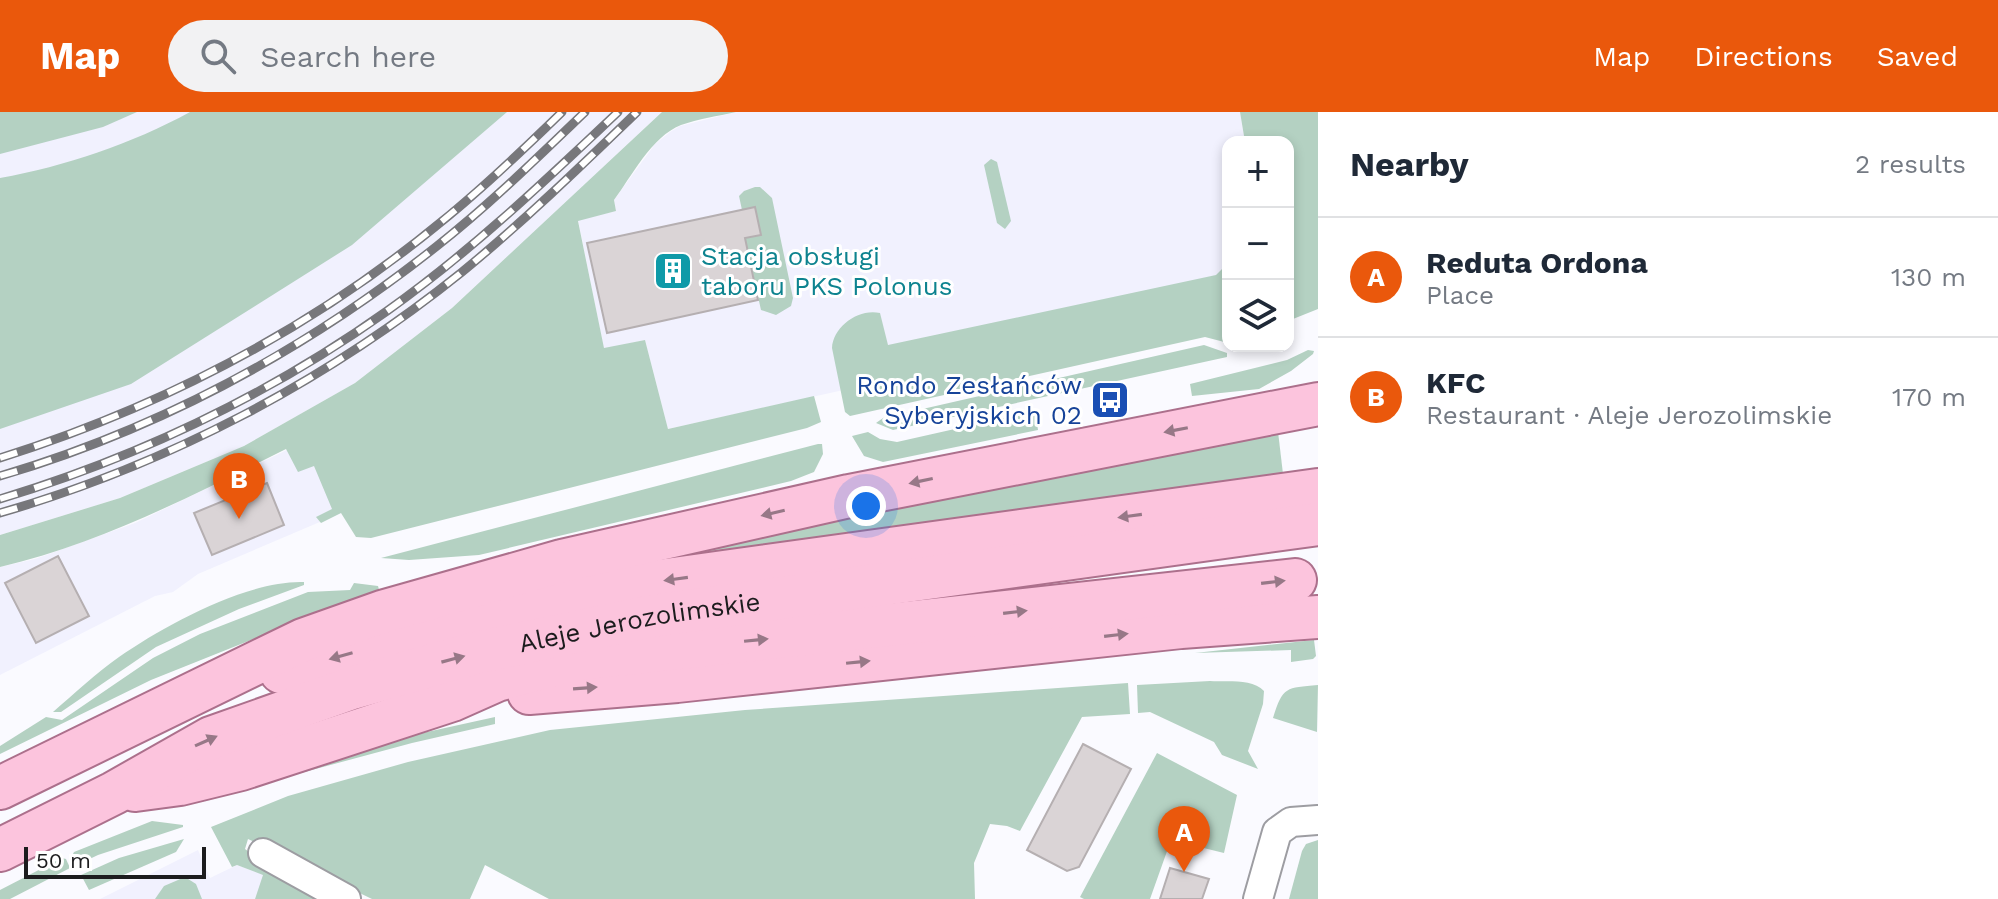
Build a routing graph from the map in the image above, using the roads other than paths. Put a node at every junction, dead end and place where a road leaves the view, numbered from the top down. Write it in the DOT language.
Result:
graph roads {
  1 [pos="1318,373"];
  2 [pos="1318,404"];
  3 [pos="1253,415"];
  4 [pos="1318,490"];
  5 [pos="1318,524"];
  6 [pos="1014,549"];
  7 [pos="1295,580"];
  8 [pos="1318,617"];
  9 [pos="221,682"];
  10 [pos="452,700"];
  11 [pos="0,788"];
  12 [pos="114,793"];
  13 [pos="1318,820"];
  14 [pos="0,850"];
  15 [pos="263,853"];
  16 [pos="346,899"];
  17 [pos="1258,899"];
  1 -- 3 [label="main road"];
  2 -- 3 [label="main road, Aleje Jerozolimskie"];
  3 -- 9 [label="main road, Aleje Jerozolimskie, one-way"];
  4 -- 6 [label="main road, Aleje Jerozolimskie, one-way"];
  5 -- 6 [label="main road, Aleje Jerozolimskie"];
  6 -- 9 [label="main road, Aleje Jerozolimskie, one-way"];
  12 -- 6 [label="main road, Aleje Jerozolimskie, one-way"];
  10 -- 7 [label="main road, one-way"];
  10 -- 8 [label="main road, Aleje Jerozolimskie, one-way"];
  9 -- 11 [label="main road, Aleje Jerozolimskie"];
  10 -- 12 [label="main road"];
  12 -- 14 [label="main road, Aleje Jerozolimskie"];
  13 -- 17 [label="street"];
  15 -- 16 [label="street"];
}
